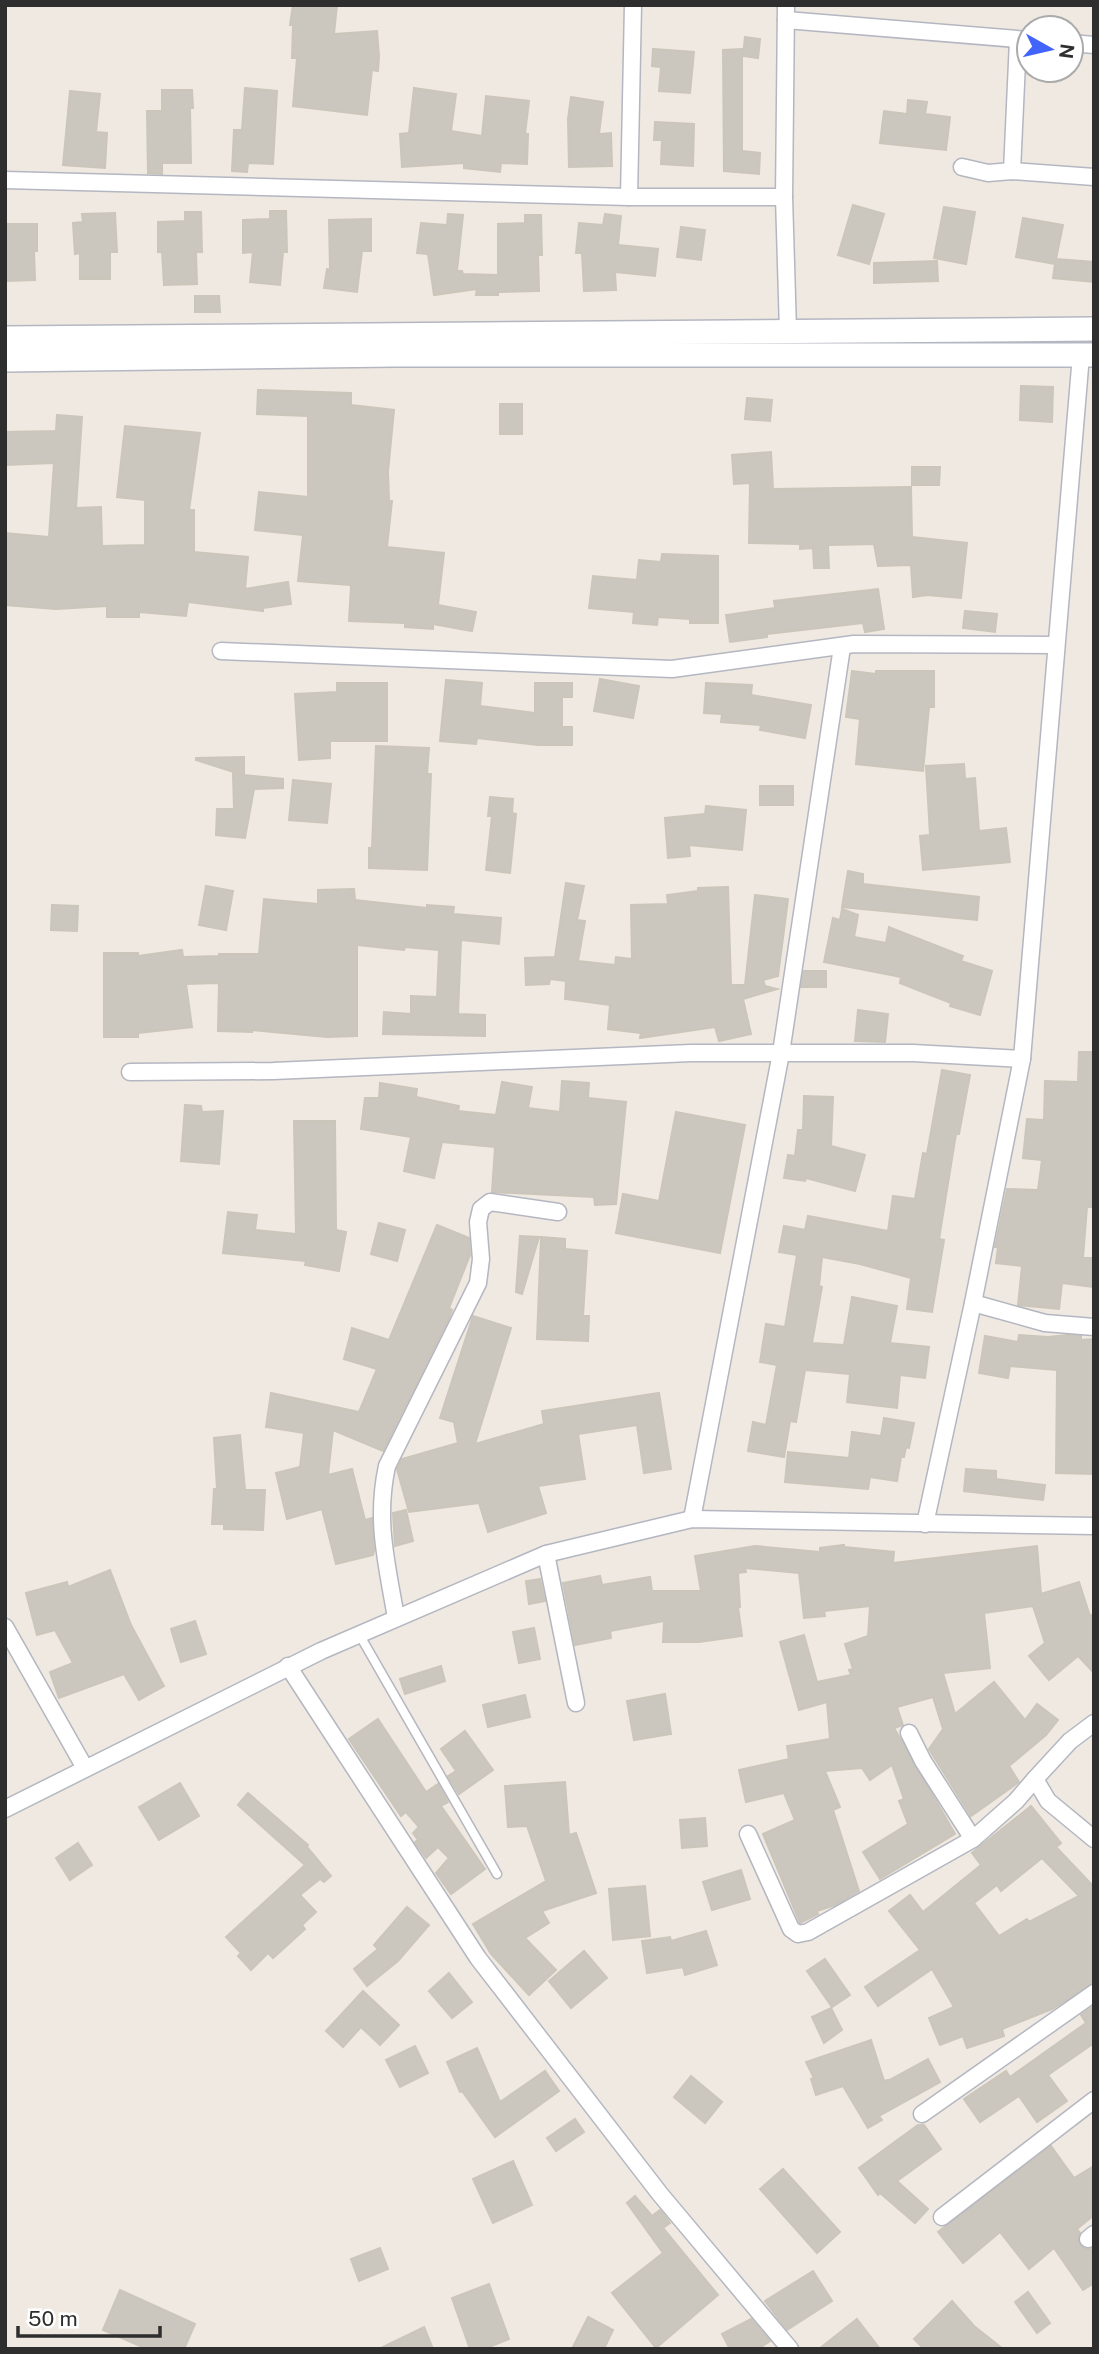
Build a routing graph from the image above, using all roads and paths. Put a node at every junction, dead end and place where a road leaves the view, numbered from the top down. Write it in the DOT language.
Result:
graph roads {
  1 [pos="633,5"];
  2 [pos="786,12"];
  3 [pos="1015,39"];
  4 [pos="1020,84"];
  5 [pos="962,167"];
  6 [pos="1012,171"];
  7 [pos="1094,177"];
  8 [pos="5,180"];
  9 [pos="629,197"];
  10 [pos="784,197"];
  11 [pos="1094,329"];
  12 [pos="788,331"];
  13 [pos="5,338"];
  14 [pos="1087,355"];
  15 [pos="5,360"];
  16 [pos="1056,645"];
  17 [pos="842,647"];
  18 [pos="220,651"];
  19 [pos="781,1053"];
  20 [pos="1022,1059"];
  21 [pos="130,1072"];
  22 [pos="558,1212"];
  23 [pos="973,1303"];
  24 [pos="1094,1327"];
  25 [pos="692,1519"];
  26 [pos="925,1524"];
  27 [pos="1094,1526"];
  28 [pos="546,1554"];
  29 [pos="396,1618"];
  30 [pos="5,1627"];
  31 [pos="359,1634"];
  32 [pos="288,1666"];
  33 [pos="576,1703"];
  34 [pos="1094,1723"];
  35 [pos="909,1733"];
  36 [pos="85,1768"];
  37 [pos="1035,1779"];
  38 [pos="5,1809"];
  39 [pos="748,1833"];
  40 [pos="973,1839"];
  41 [pos="1094,1839"];
  42 [pos="497,1874"];
  43 [pos="1094,1993"];
  44 [pos="1094,2099"];
  45 [pos="922,2114"];
  46 [pos="942,2217"];
  47 [pos="790,2349"];
  1 -- 9 [label="street"];
  2 -- 3 [label="street"];
  2 -- 10 [label="street"];
  4 -- 6 [label="street"];
  5 -- 6 [label="street"];
  6 -- 7 [label="street"];
  8 -- 9 [label="street"];
  9 -- 10 [label="street"];
  10 -- 12 [label="street"];
  11 -- 12 [label="street"];
  12 -- 13 [label="street"];
  14 -- 15 [label="street"];
  14 -- 16 [label="street"];
  16 -- 17 [label="street"];
  16 -- 20 [label="street"];
  17 -- 18 [label="street"];
  17 -- 19 [label="street"];
  19 -- 20 [label="street"];
  19 -- 21 [label="street"];
  19 -- 25 [label="street"];
  20 -- 23 [label="street"];
  22 -- 29 [label="street"];
  23 -- 24 [label="street"];
  23 -- 26 [label="street"];
  25 -- 26 [label="street"];
  25 -- 28 [label="street"];
  26 -- 27 [label="street"];
  28 -- 29 [label="street"];
  28 -- 33 [label="street"];
  29 -- 31 [label="street"];
  30 -- 36 [label="street"];
  31 -- 32 [label="street"];
  31 -- 42 [label="lane"];
  32 -- 36 [label="street"];
  32 -- 47 [label="street"];
  34 -- 37 [label="street"];
  35 -- 40 [label="street"];
  36 -- 38 [label="street"];
  37 -- 40 [label="street"];
  37 -- 41 [label="street"];
  39 -- 40 [label="street"];
  43 -- 45 [label="street"];
  44 -- 46 [label="street"];
}
